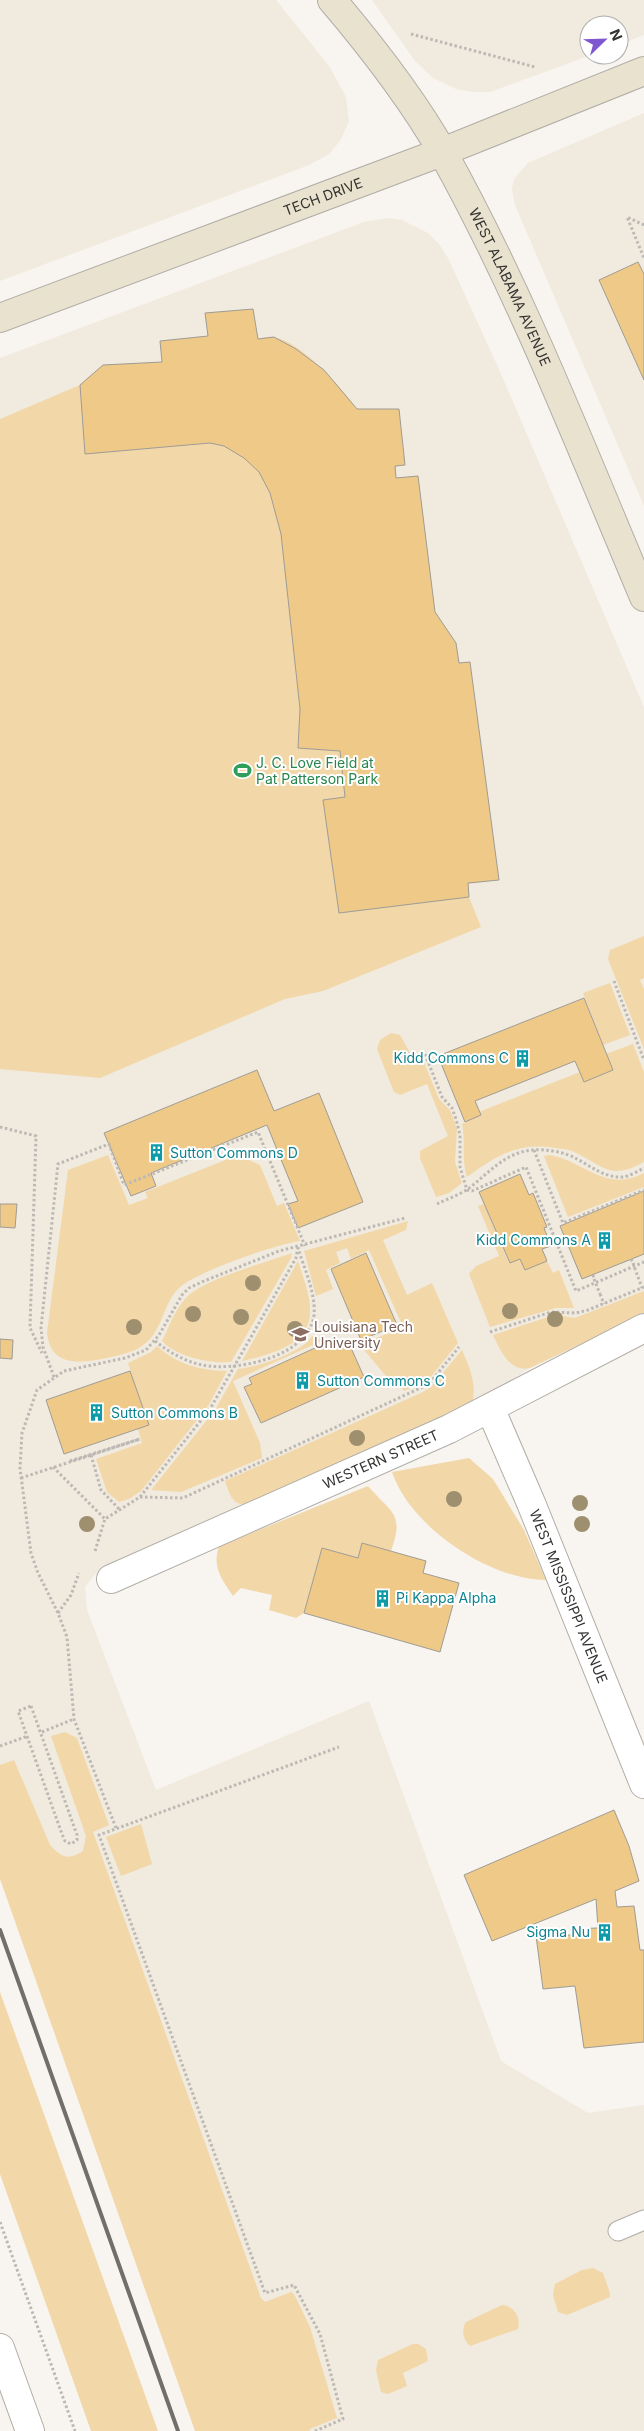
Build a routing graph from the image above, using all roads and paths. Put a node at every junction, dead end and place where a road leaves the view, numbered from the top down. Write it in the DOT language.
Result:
graph roads {
  1 [pos="332,0"];
  2 [pos="410,34"];
  3 [pos="535,67"];
  4 [pos="644,71"];
  5 [pos="442,152"];
  6 [pos="644,226"];
  7 [pos="644,258"];
  8 [pos="0,318"];
  9 [pos="644,597"];
  10 [pos="614,981"];
  11 [pos="424,1054"];
  12 [pos="644,1060"];
  13 [pos="0,1127"];
  14 [pos="534,1150"];
  15 [pos="644,1168"];
  16 [pos="467,1190"];
  17 [pos="644,1190"];
  18 [pos="437,1204"];
  19 [pos="405,1218"];
  20 [pos="306,1246"];
  21 [pos="298,1248"];
  22 [pos="631,1259"];
  23 [pos="644,1262"];
  24 [pos="592,1275"];
  25 [pos="643,1288"];
  26 [pos="604,1304"];
  27 [pos="644,1328"];
  28 [pos="490,1332"];
  29 [pos="155,1341"];
  30 [pos="459,1347"];
  31 [pos="46,1360"];
  32 [pos="234,1366"];
  33 [pos="54,1377"];
  34 [pos="490,1408"];
  35 [pos="91,1457"];
  36 [pos="70,1461"];
  37 [pos="53,1467"];
  38 [pos="21,1478"];
  39 [pos="140,1497"];
  40 [pos="120,1510"];
  41 [pos="105,1519"];
  42 [pos="93,1556"];
  43 [pos="84,1570"];
  44 [pos="111,1579"];
  45 [pos="58,1613"];
  46 [pos="74,1719"];
  47 [pos="42,1732"];
  48 [pos="28,1736"];
  49 [pos="0,1746"];
  50 [pos="339,1747"];
  51 [pos="644,1784"];
  52 [pos="116,1828"];
  53 [pos="644,2220"];
  54 [pos="0,2222"];
  55 [pos="618,2232"];
  56 [pos="0,2348"];
  57 [pos="30,2431"];
  58 [pos="75,2431"];
  59 [pos="315,2431"];
  1 -- 5 [label="main road, WEST ALABAMA AVENUE"];
  2 -- 3 [label="path"];
  4 -- 5 [label="main road, TECH DRIVE"];
  5 -- 8 [label="main road, TECH DRIVE"];
  5 -- 9 [label="main road, WEST ALABAMA AVENUE"];
  6 -- 7 [label="path"];
  10 -- 12 [label="path"];
  11 -- 16 [label="path"];
  13 -- 31 [label="path"];
  14 -- 15 [label="path"];
  14 -- 16 [label="path"];
  14 -- 17 [label="path"];
  16 -- 18 [label="path"];
  16 -- 23 [label="path"];
  19 -- 20 [label="path"];
  20 -- 21 [label="path"];
  20 -- 31 [label="path"];
  21 -- 29 [label="path"];
  21 -- 32 [label="path"];
  21 -- 32 [label="path"];
  22 -- 25 [label="path, bridge"];
  24 -- 26 [label="path, bridge"];
  25 -- 26 [label="path"];
  26 -- 28 [label="path"];
  27 -- 34 [label="street, WESTERN STREET"];
  29 -- 32 [label="path"];
  29 -- 33 [label="path"];
  30 -- 39 [label="path"];
  31 -- 33 [label="path"];
  32 -- 39 [label="path"];
  33 -- 38 [label="path"];
  34 -- 44 [label="street, WESTERN STREET"];
  34 -- 51 [label="street, WEST MISSISSIPPI AVENUE"];
  35 -- 36 [label="path, bridge"];
  35 -- 37 [label="path, bridge"];
  35 -- 40 [label="path"];
  37 -- 38 [label="path"];
  37 -- 41 [label="path"];
  38 -- 45 [label="path"];
  39 -- 40 [label="path"];
  40 -- 41 [label="path"];
  41 -- 42 [label="path"];
  43 -- 45 [label="path"];
  45 -- 46 [label="path"];
  46 -- 47 [label="path"];
  46 -- 52 [label="path"];
  47 -- 48 [label="path"];
  47 -- 48 [label="path"];
  48 -- 49 [label="path"];
  50 -- 52 [label="path"];
  52 -- 59 [label="path"];
  53 -- 55 [label="lane"];
  54 -- 58 [label="path"];
  56 -- 57 [label="street"];
}
